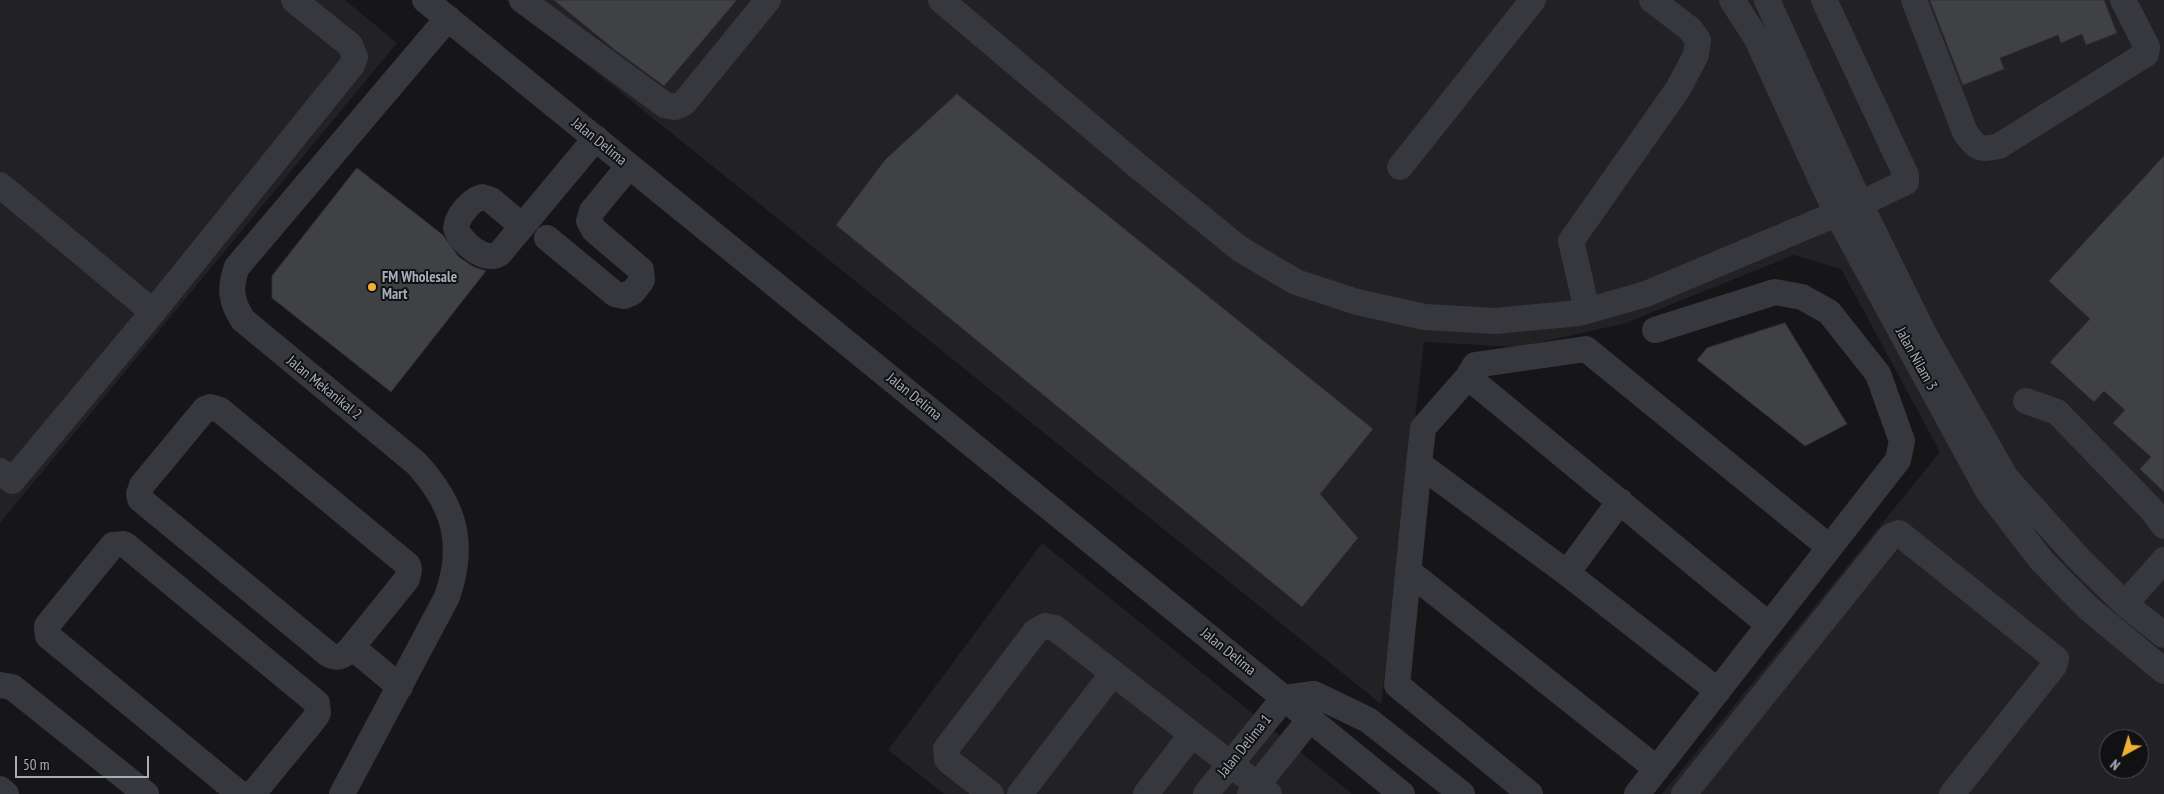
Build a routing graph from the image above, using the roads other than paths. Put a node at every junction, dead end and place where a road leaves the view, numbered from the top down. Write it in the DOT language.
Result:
graph roads {
  1 [pos="294,0"];
  2 [pos="425,0"];
  3 [pos="522,0"];
  4 [pos="768,0"];
  5 [pos="941,0"];
  6 [pos="1533,0"];
  7 [pos="1652,0"];
  8 [pos="1732,0"];
  9 [pos="1767,0"];
  10 [pos="1824,0"];
  11 [pos="1914,0"];
  12 [pos="2123,0"];
  13 [pos="448,18"];
  14 [pos="596,138"];
  15 [pos="629,166"];
  16 [pos="1400,167"];
  17 [pos="0,185"];
  18 [pos="1849,209"];
  19 [pos="522,226"];
  20 [pos="547,238"];
  21 [pos="1587,310"];
  22 [pos="154,312"];
  23 [pos="1655,330"];
  24 [pos="1468,377"];
  25 [pos="2026,402"];
  26 [pos="1419,464"];
  27 [pos="4,483"];
  28 [pos="1620,501"];
  29 [pos="2164,526"];
  30 [pos="1829,547"];
  31 [pos="2164,560"];
  32 [pos="1408,571"];
  33 [pos="1567,573"];
  34 [pos="2126,604"];
  35 [pos="1769,625"];
  36 [pos="2164,635"];
  37 [pos="352,647"];
  38 [pos="2164,671"];
  39 [pos="1113,673"];
  40 [pos="0,685"];
  41 [pos="400,687"];
  42 [pos="1718,691"];
  43 [pos="1284,698"];
  44 [pos="1310,719"];
  45 [pos="1192,734"];
  46 [pos="1480,754"];
  47 [pos="1230,764"];
  48 [pos="1657,769"];
  49 [pos="0,789"];
  50 [pos="1258,791"];
  51 [pos="1458,791"];
  52 [pos="255,792"];
  53 [pos="6,794"];
  54 [pos="146,794"];
  55 [pos="342,794"];
  56 [pos="991,794"];
  57 [pos="1020,794"];
  58 [pos="1146,794"];
  59 [pos="1206,794"];
  60 [pos="1402,794"];
  61 [pos="1530,794"];
  62 [pos="1637,794"];
  63 [pos="1684,794"];
  64 [pos="1952,794"];
  1 -- 22 [label="street"];
  2 -- 13 [label="street, Jalan Delima"];
  3 -- 4 [label="street"];
  5 -- 21 [label="street"];
  6 -- 16 [label="street"];
  7 -- 21 [label="street"];
  8 -- 18 [label="street, Jalan Nilam 3"];
  9 -- 18 [label="street, Jalan Nilam 3"];
  10 -- 18 [label="street"];
  11 -- 12 [label="street"];
  13 -- 14 [label="street, Jalan Delima"];
  13 -- 41 [label="street, Jalan Mekanikal 2"];
  14 -- 15 [label="street, Jalan Delima"];
  14 -- 19 [label="street"];
  15 -- 20 [label="street"];
  15 -- 43 [label="street, Jalan Delima"];
  17 -- 22 [label="street"];
  18 -- 21 [label="street"];
  18 -- 34 [label="street, Jalan Nilam 3"];
  18 -- 38 [label="street, Jalan Nilam 3"];
  22 -- 27 [label="street"];
  23 -- 30 [label="street"];
  24 -- 26 [label="street"];
  24 -- 28 [label="street"];
  24 -- 30 [label="street"];
  25 -- 29 [label="street"];
  26 -- 32 [label="street"];
  26 -- 33 [label="street"];
  28 -- 33 [label="street"];
  28 -- 35 [label="street"];
  30 -- 35 [label="street"];
  31 -- 34 [label="street"];
  32 -- 46 [label="street"];
  32 -- 48 [label="street"];
  33 -- 42 [label="street"];
  34 -- 36 [label="street, Jalan Nilam 3"];
  35 -- 42 [label="street"];
  37 -- 37 [label="street"];
  37 -- 41 [label="street"];
  39 -- 45 [label="street"];
  39 -- 56 [label="street"];
  39 -- 57 [label="street"];
  40 -- 54 [label="street"];
  41 -- 55 [label="street, Jalan Mekanikal 2"];
  42 -- 48 [label="street"];
  43 -- 44 [label="street, Jalan Delima"];
  43 -- 47 [label="street, Jalan Delima 1"];
  43 -- 51 [label="street"];
  44 -- 50 [label="street"];
  44 -- 60 [label="street, Jalan Delima"];
  45 -- 47 [label="street"];
  45 -- 58 [label="street"];
  46 -- 51 [label="street"];
  46 -- 61 [label="street"];
  47 -- 50 [label="street"];
  47 -- 59 [label="street, Jalan Delima 1"];
  48 -- 62 [label="street"];
  49 -- 53 [label="street"];
  52 -- 52 [label="street"];
  63 -- 64 [label="street"];
}
